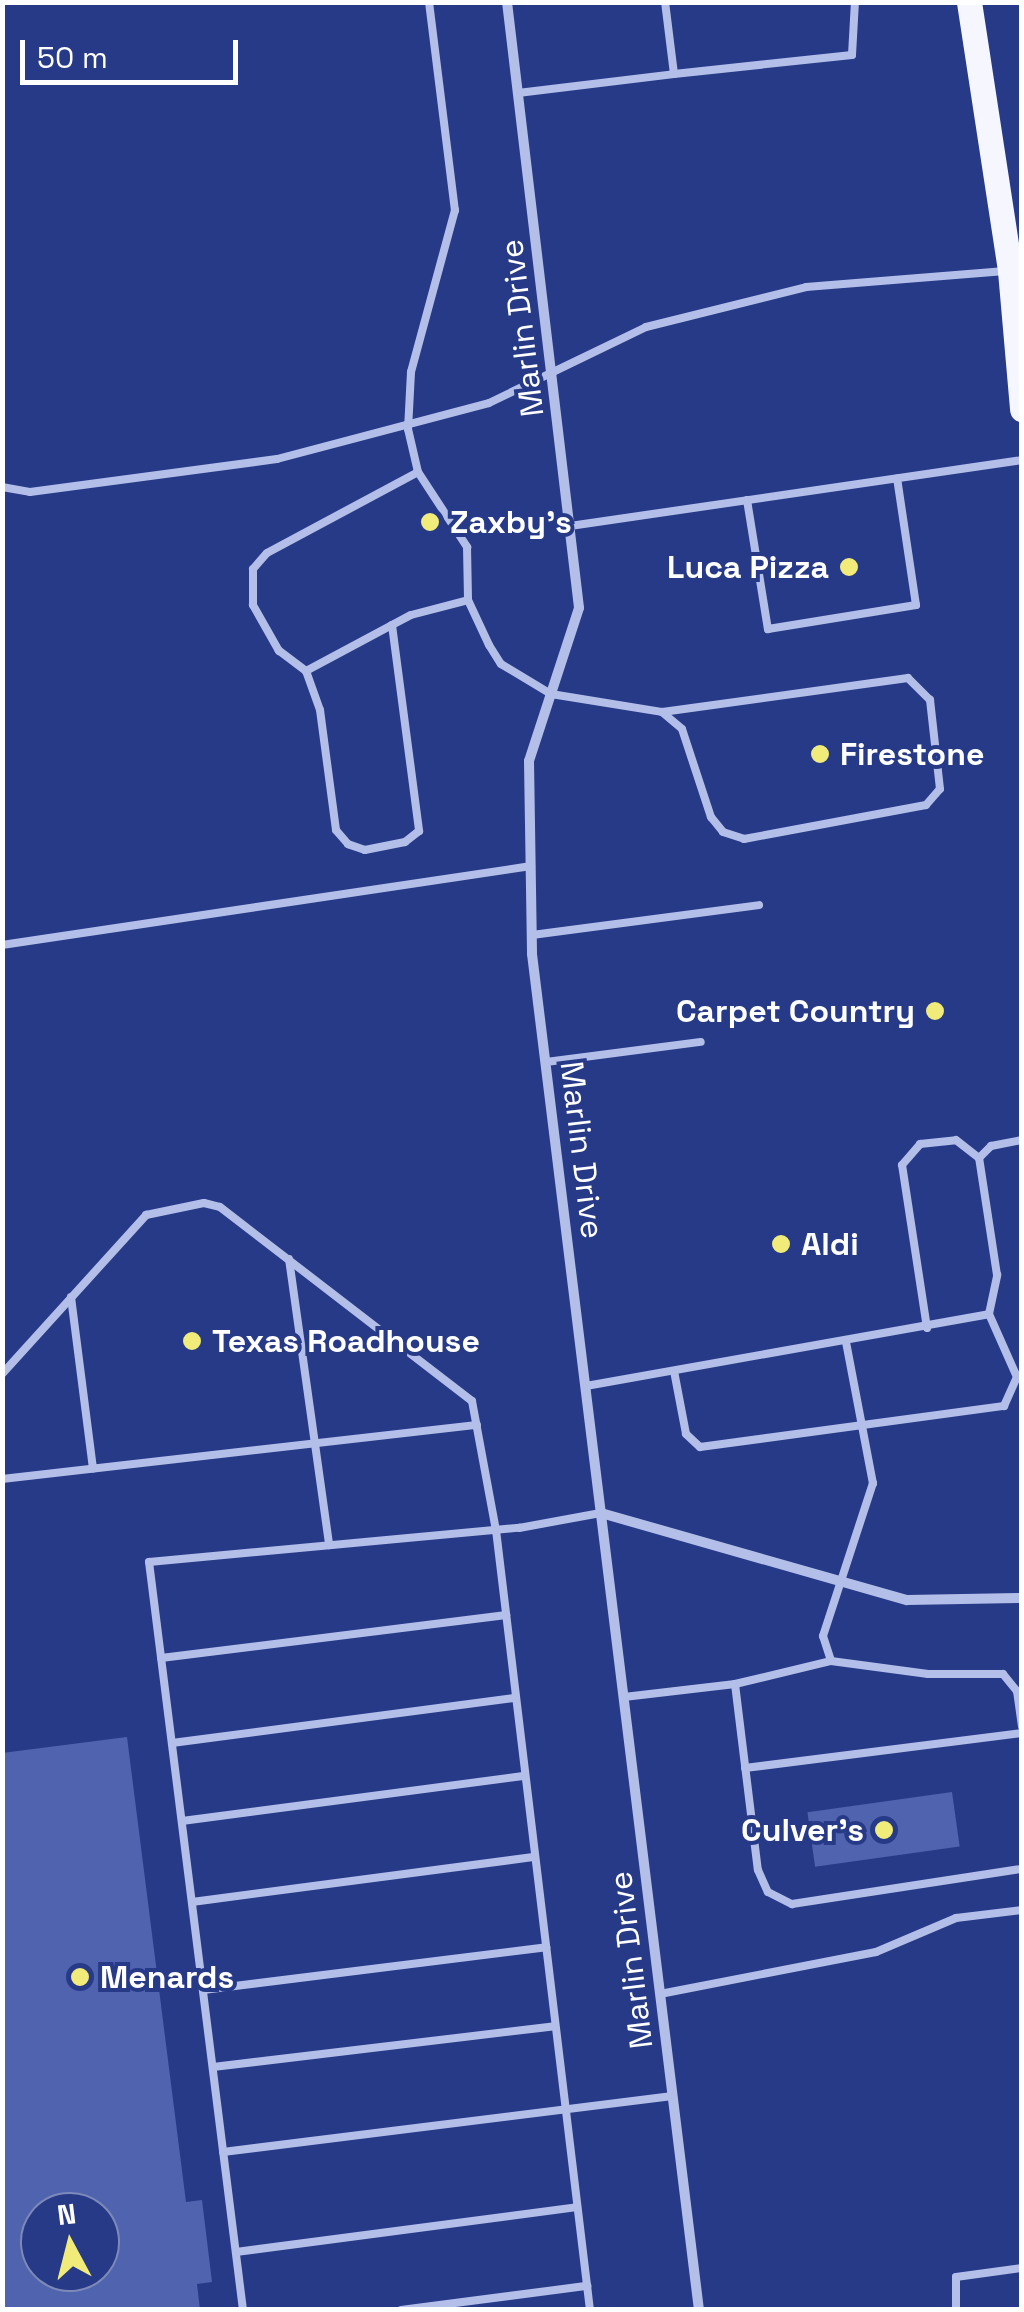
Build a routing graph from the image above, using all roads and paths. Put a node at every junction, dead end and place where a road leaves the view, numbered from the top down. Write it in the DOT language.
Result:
graph roads {
  1 [pos="429,2"];
  2 [pos="507,2"];
  3 [pos="665,2"];
  4 [pos="854,2"];
  5 [pos="969,2"];
  6 [pos="674,74"];
  7 [pos="518,93"];
  8 [pos="1010,271"];
  9 [pos="553,373"];
  10 [pos="1022,409"];
  11 [pos="408,429"];
  12 [pos="1022,460"];
  13 [pos="418,472"];
  14 [pos="897,478"];
  15 [pos="2,487"];
  16 [pos="747,500"];
  17 [pos="570,526"];
  18 [pos="468,600"];
  19 [pos="392,625"];
  20 [pos="306,672"];
  21 [pos="551,694"];
  22 [pos="662,712"];
  23 [pos="530,866"];
  24 [pos="759,905"];
  25 [pos="532,935"];
  26 [pos="2,945"];
  27 [pos="701,1042"];
  28 [pos="546,1062"];
  29 [pos="1022,1140"];
  30 [pos="979,1158"];
  31 [pos="289,1259"];
  32 [pos="72,1297"];
  33 [pos="989,1314"];
  34 [pos="927,1328"];
  35 [pos="846,1342"];
  36 [pos="674,1371"];
  37 [pos="2,1374"];
  38 [pos="586,1386"];
  39 [pos="477,1425"];
  40 [pos="864,1428"];
  41 [pos="314,1443"];
  42 [pos="93,1468"];
  43 [pos="2,1479"];
  44 [pos="602,1514"];
  45 [pos="496,1530"];
  46 [pos="330,1546"];
  47 [pos="842,1583"];
  48 [pos="1022,1598"];
  49 [pos="506,1615"];
  50 [pos="161,1658"];
  51 [pos="831,1661"];
  52 [pos="735,1684"];
  53 [pos="624,1697"];
  54 [pos="516,1698"];
  55 [pos="1022,1730"];
  56 [pos="172,1743"];
  57 [pos="745,1768"];
  58 [pos="525,1776"];
  59 [pos="182,1821"];
  60 [pos="535,1856"];
  61 [pos="1022,1869"];
  62 [pos="192,1902"];
  63 [pos="1022,1910"];
  64 [pos="546,1946"];
  65 [pos="203,1990"];
  66 [pos="660,1994"];
  67 [pos="555,2026"];
  68 [pos="212,2067"];
  69 [pos="673,2096"];
  70 [pos="565,2110"];
  71 [pos="223,2152"];
  72 [pos="578,2206"];
  73 [pos="236,2252"];
  74 [pos="1022,2268"];
  75 [pos="587,2286"];
  76 [pos="243,2310"];
  77 [pos="401,2310"];
  78 [pos="590,2310"];
  79 [pos="699,2310"];
  80 [pos="956,2310"];
  1 -- 11 [label="lane"];
  2 -- 7 [label="street, Marlin Drive"];
  3 -- 6 [label="lane"];
  4 -- 6 [label="lane"];
  5 -- 8 [label="main road"];
  6 -- 7 [label="lane"];
  7 -- 9 [label="street, Marlin Drive"];
  8 -- 9 [label="lane"];
  8 -- 10 [label="main road"];
  9 -- 11 [label="lane"];
  9 -- 17 [label="street, Marlin Drive"];
  11 -- 13 [label="lane"];
  11 -- 15 [label="lane"];
  12 -- 14 [label="lane"];
  13 -- 18 [label="lane"];
  13 -- 20 [label="lane"];
  14 -- 16 [label="lane"];
  14 -- 16 [label="lane"];
  16 -- 17 [label="lane"];
  17 -- 21 [label="street, Marlin Drive"];
  18 -- 19 [label="lane"];
  18 -- 21 [label="lane"];
  19 -- 20 [label="lane"];
  19 -- 20 [label="lane"];
  21 -- 22 [label="lane"];
  21 -- 23 [label="street, Marlin Drive"];
  22 -- 22 [label="lane"];
  23 -- 25 [label="street, Marlin Drive"];
  23 -- 26 [label="lane"];
  24 -- 25 [label="lane"];
  25 -- 28 [label="street, Marlin Drive"];
  27 -- 28 [label="lane"];
  28 -- 38 [label="street, Marlin Drive"];
  29 -- 30 [label="lane"];
  30 -- 33 [label="lane"];
  30 -- 34 [label="lane"];
  31 -- 32 [label="lane"];
  31 -- 39 [label="lane"];
  31 -- 41 [label="lane"];
  32 -- 37 [label="lane"];
  32 -- 42 [label="lane"];
  33 -- 34 [label="lane"];
  33 -- 40 [label="lane"];
  34 -- 35 [label="lane"];
  35 -- 36 [label="lane"];
  35 -- 40 [label="lane"];
  36 -- 38 [label="lane"];
  36 -- 40 [label="lane"];
  38 -- 44 [label="street, Marlin Drive"];
  39 -- 41 [label="lane"];
  39 -- 45 [label="lane"];
  40 -- 47 [label="lane"];
  41 -- 42 [label="lane"];
  41 -- 46 [label="lane"];
  42 -- 43 [label="lane"];
  44 -- 45 [label="lane"];
  44 -- 47 [label="street"];
  44 -- 53 [label="street, Marlin Drive"];
  45 -- 46 [label="lane"];
  45 -- 49 [label="lane"];
  46 -- 50 [label="lane"];
  47 -- 48 [label="street"];
  47 -- 51 [label="lane"];
  49 -- 50 [label="lane"];
  49 -- 54 [label="lane"];
  50 -- 56 [label="lane"];
  51 -- 52 [label="lane"];
  51 -- 55 [label="lane"];
  52 -- 53 [label="lane"];
  52 -- 57 [label="lane"];
  53 -- 66 [label="street, Marlin Drive"];
  54 -- 56 [label="lane"];
  54 -- 58 [label="lane"];
  55 -- 57 [label="lane"];
  56 -- 59 [label="lane"];
  57 -- 61 [label="lane"];
  58 -- 59 [label="lane"];
  58 -- 60 [label="lane"];
  59 -- 62 [label="lane"];
  60 -- 62 [label="lane"];
  60 -- 64 [label="lane"];
  62 -- 65 [label="lane"];
  63 -- 66 [label="lane"];
  64 -- 65 [label="lane"];
  64 -- 67 [label="lane"];
  65 -- 68 [label="lane"];
  66 -- 69 [label="street, Marlin Drive"];
  67 -- 68 [label="lane"];
  67 -- 70 [label="lane"];
  68 -- 71 [label="lane"];
  69 -- 70 [label="lane"];
  69 -- 79 [label="street, Marlin Drive"];
  70 -- 71 [label="lane"];
  70 -- 72 [label="lane"];
  71 -- 73 [label="lane"];
  72 -- 73 [label="lane"];
  72 -- 75 [label="lane"];
  73 -- 76 [label="lane"];
  74 -- 80 [label="lane"];
  75 -- 77 [label="lane"];
  75 -- 78 [label="lane"];
}
